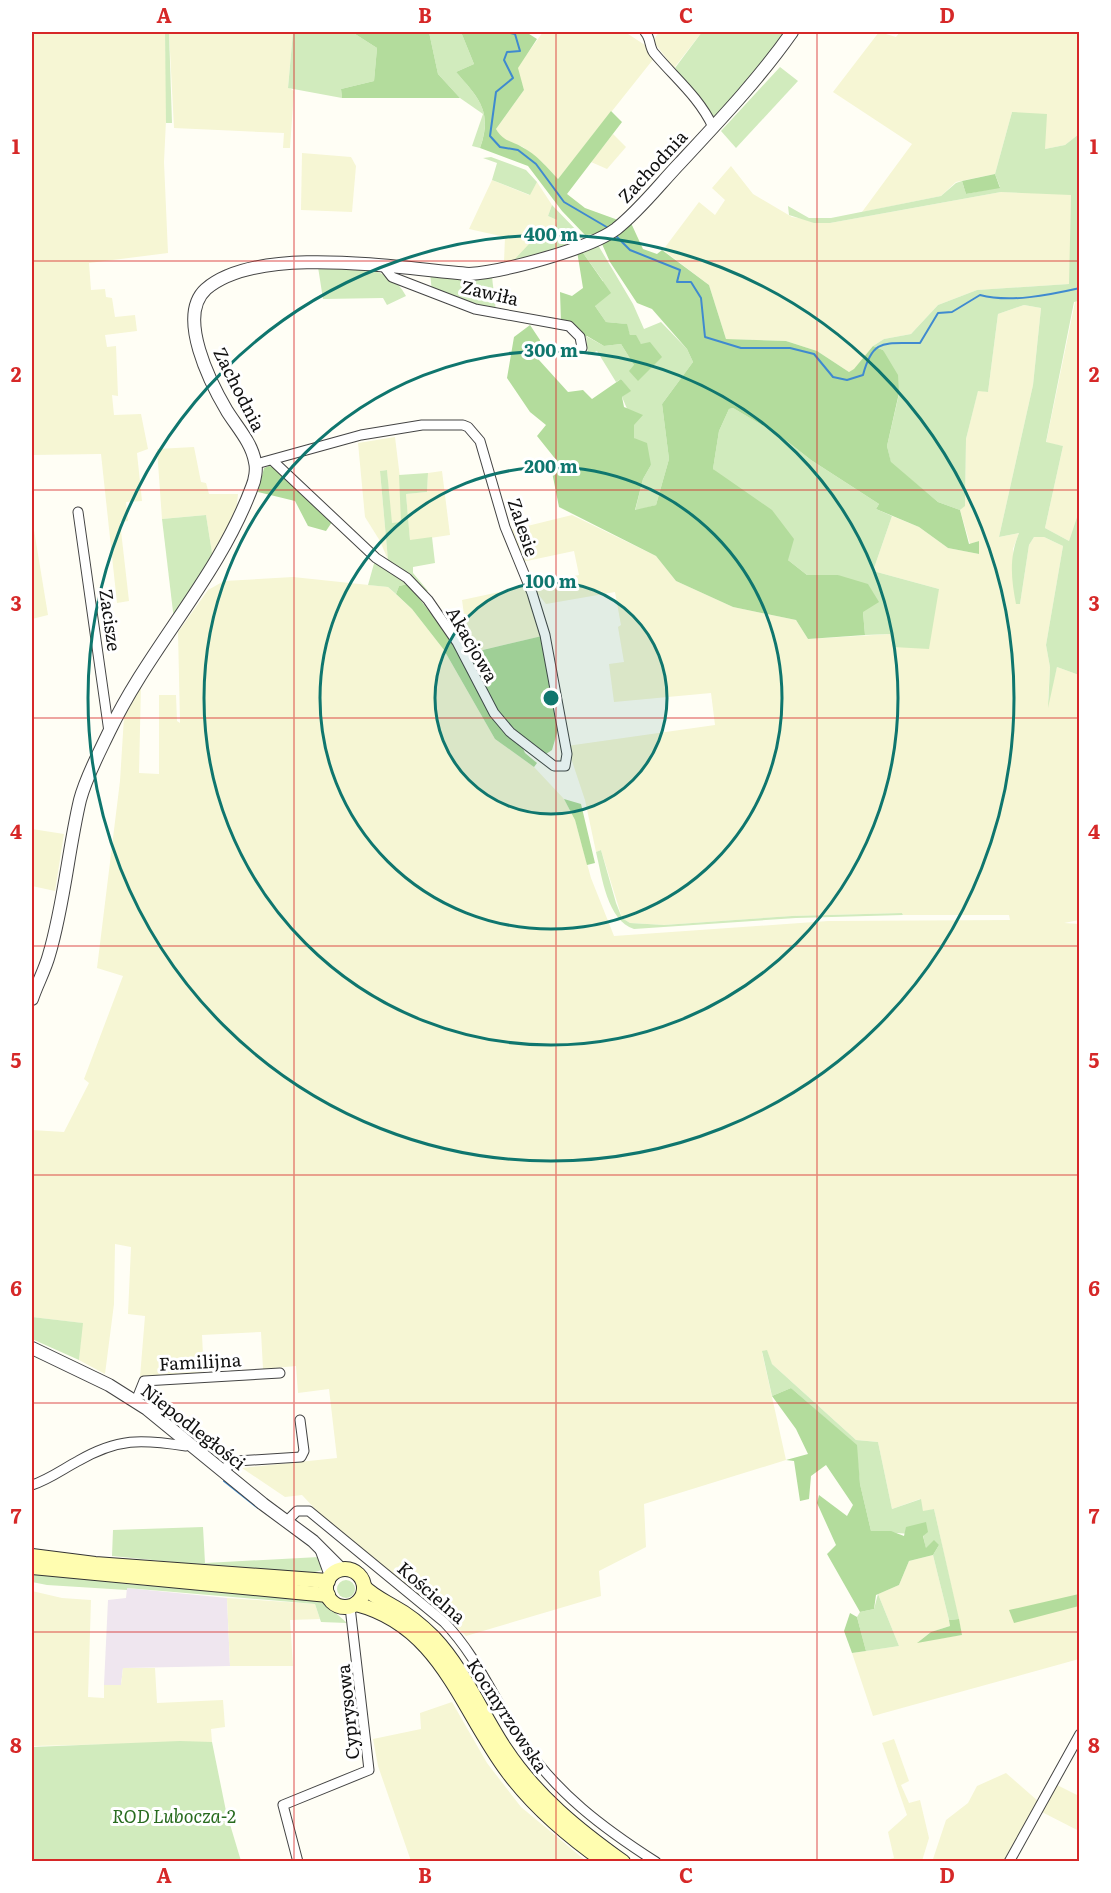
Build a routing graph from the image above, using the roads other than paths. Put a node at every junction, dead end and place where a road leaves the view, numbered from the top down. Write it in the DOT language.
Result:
graph roads {
  1 [pos="645,32"];
  2 [pos="792,32"];
  3 [pos="713,128"];
  4 [pos="386,268"];
  5 [pos="582,348"];
  6 [pos="273,461"];
  7 [pos="256,464"];
  8 [pos="78,512"];
  9 [pos="109,733"];
  10 [pos="565,765"];
  11 [pos="32,999"];
  12 [pos="32,1348"];
  13 [pos="280,1373"];
  14 [pos="136,1401"];
  15 [pos="300,1420"];
  16 [pos="189,1442"];
  17 [pos="223,1469"];
  18 [pos="32,1485"];
  19 [pos="286,1522"];
  20 [pos="32,1556"];
  21 [pos="32,1567"];
  22 [pos="334,1576"];
  23 [pos="364,1587"];
  24 [pos="328,1595"];
  25 [pos="353,1605"];
  26 [pos="1080,1734"];
  27 [pos="298,1862"];
  28 [pos="605,1862"];
  29 [pos="623,1862"];
  30 [pos="656,1862"];
  31 [pos="1009,1862"];
  1 -- 3 [label="street"];
  2 -- 3 [label="street, Zachodnia"];
  3 -- 4 [label="street, Zachodnia"];
  4 -- 5 [label="street, Zawiła"];
  4 -- 7 [label="street, Zachodnia"];
  6 -- 7 [label="street, Zalesie"];
  6 -- 10 [label="street, Akacjowa"];
  6 -- 10 [label="street, Zalesie"];
  7 -- 9 [label="street"];
  8 -- 9 [label="street, Zacisze"];
  9 -- 11 [label="street"];
  12 -- 14 [label="street, Niepodległości"];
  13 -- 14 [label="street, Familijna"];
  14 -- 16 [label="street, Niepodległości"];
  15 -- 17 [label="street"];
  16 -- 17 [label="street, Niepodległości"];
  16 -- 18 [label="street"];
  17 -- 19 [label="street, Niepodległości"];
  19 -- 22 [label="street, Niepodległości"];
  19 -- 30 [label="street, Kościelna"];
  20 -- 22 [label="main road"];
  21 -- 24 [label="main road"];
  22 -- 23 [label="main road"];
  22 -- 24 [label="main road"];
  23 -- 25 [label="main road"];
  23 -- 29 [label="main road, Kocmyrzowska"];
  24 -- 25 [label="main road"];
  25 -- 27 [label="street, Cyprysowa"];
  25 -- 28 [label="main road, Kocmyrzowska"];
  26 -- 31 [label="street"];
}
